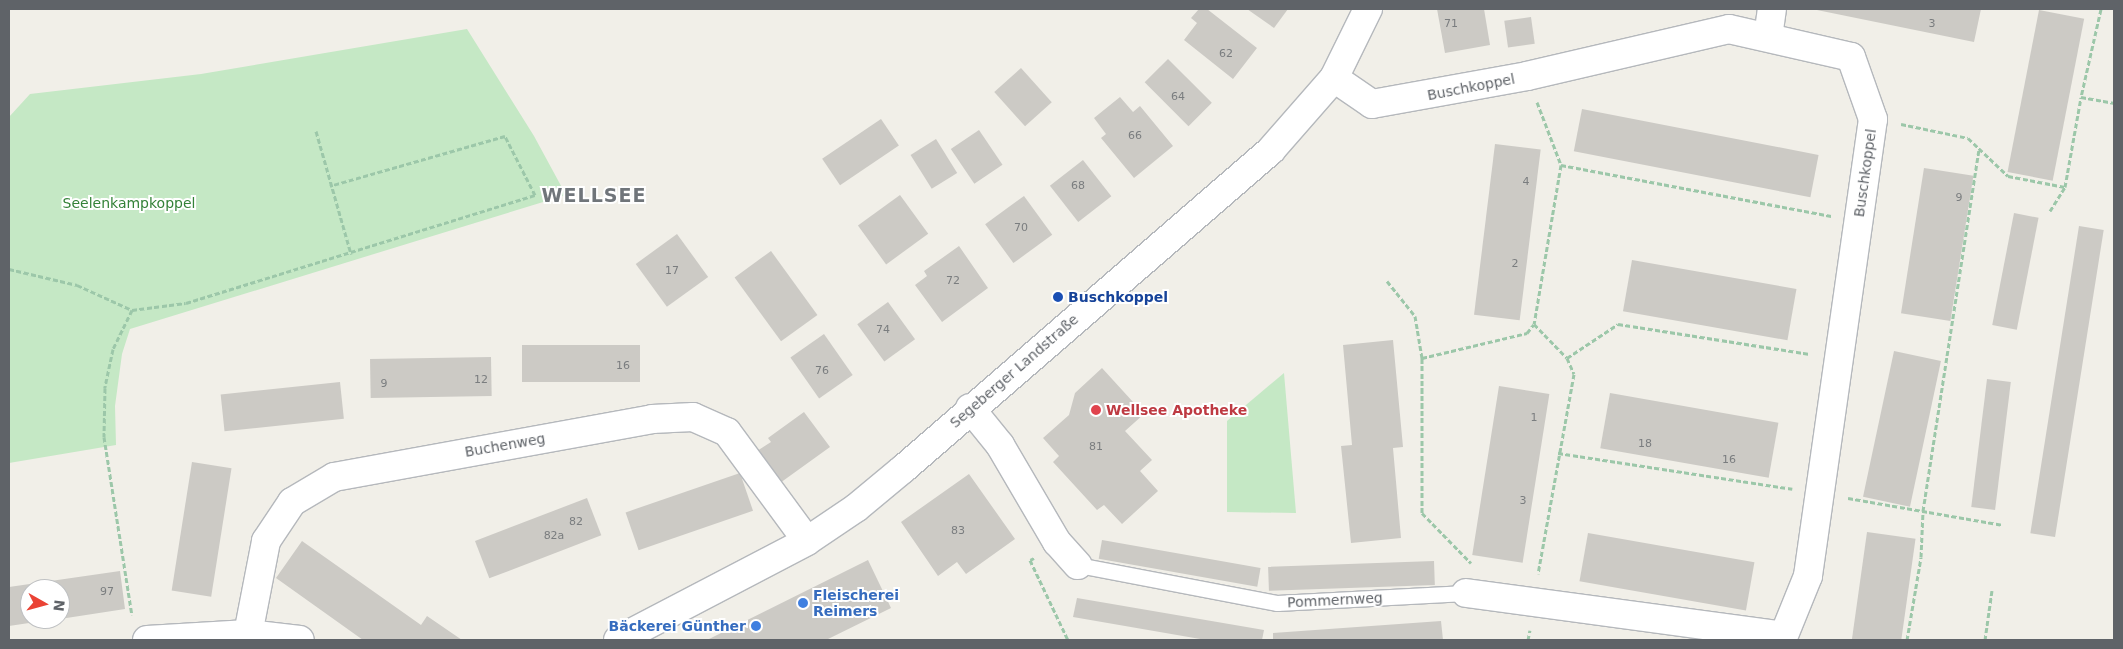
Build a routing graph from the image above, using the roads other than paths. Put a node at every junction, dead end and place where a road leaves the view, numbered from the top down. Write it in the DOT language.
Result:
graph roads {
  1 [pos="1368,9"];
  2 [pos="1772,9"];
  3 [pos="1768,37"];
  4 [pos="1334,78"];
  5 [pos="970,408"];
  6 [pos="807,541"];
  7 [pos="1078,565"];
  8 [pos="1466,593"];
  9 [pos="140,630"];
  10 [pos="248,634"];
  11 [pos="1782,638"];
  12 [pos="300,640"];
  13 [pos="618,640"];
  1 -- 4 [label="street, Segeberger Landstraße"];
  2 -- 3 [label="street"];
  3 -- 4 [label="street, Buschkoppel"];
  3 -- 11 [label="street, Buschkoppel"];
  4 -- 5 [label="street, Segeberger Landstraße"];
  5 -- 6 [label="street, Segeberger Landstraße"];
  5 -- 7 [label="street, Pommernweg"];
  6 -- 10 [label="street, Buchenweg"];
  6 -- 13 [label="street, Segeberger Landstraße"];
  7 -- 8 [label="lane, Pommernweg"];
  8 -- 11 [label="street, Pommernweg"];
  9 -- 10 [label="street"];
  10 -- 12 [label="street"];
}
